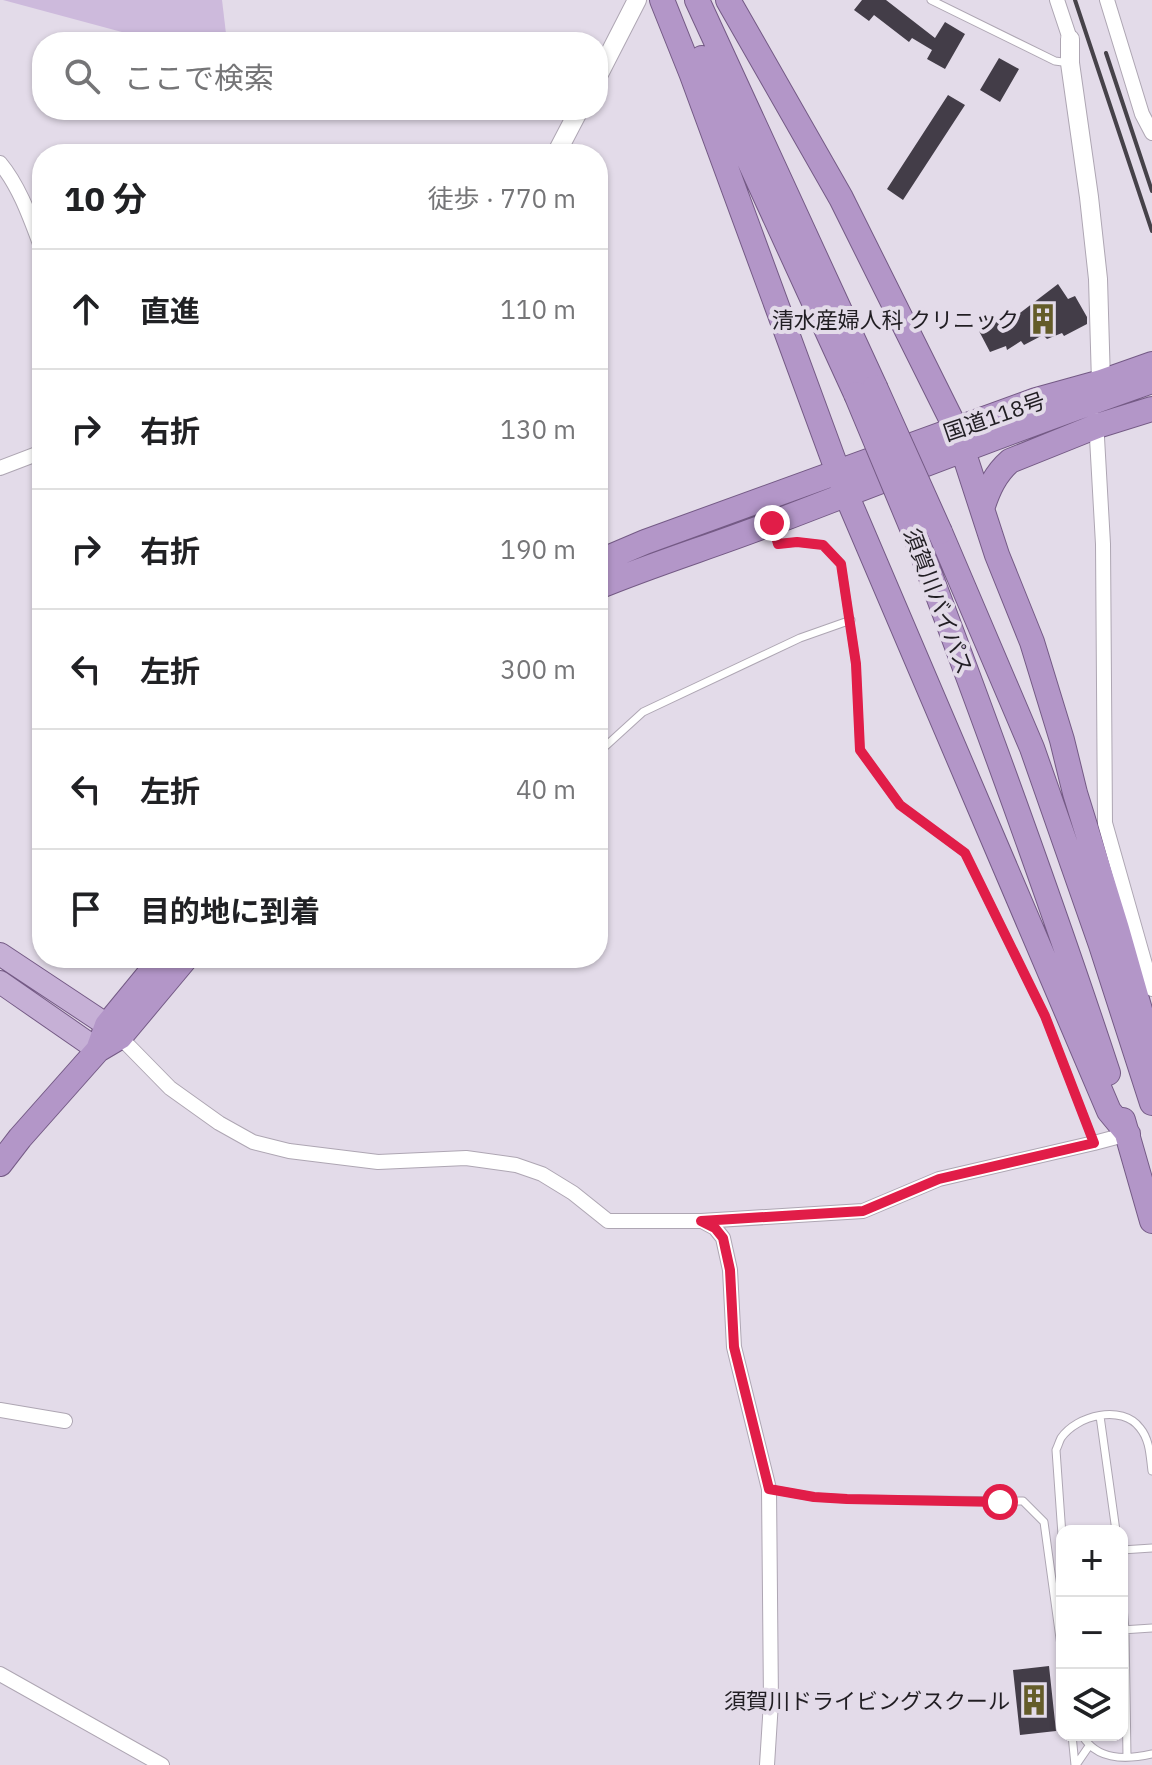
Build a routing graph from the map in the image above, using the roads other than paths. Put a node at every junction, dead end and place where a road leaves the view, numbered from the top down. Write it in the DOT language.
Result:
graph roads {
  1 [pos="637,0"];
  2 [pos="662,0"];
  3 [pos="675,0"];
  4 [pos="697,0"];
  5 [pos="728,0"];
  6 [pos="931,0"];
  7 [pos="1057,0"];
  8 [pos="1107,0"];
  9 [pos="1070,39"];
  10 [pos="608,57"];
  11 [pos="1070,63"];
  12 [pos="574,120"];
  13 [pos="1152,133"];
  14 [pos="561,144"];
  15 [pos="0,163"];
  16 [pos="32,223"];
  17 [pos="1152,364"];
  18 [pos="1152,381"];
  19 [pos="866,391"];
  20 [pos="1097,392"];
  21 [pos="1152,409"];
  22 [pos="1097,426"];
  23 [pos="960,440"];
  24 [pos="32,456"];
  25 [pos="0,468"];
  26 [pos="842,484"];
  27 [pos="982,509"];
  28 [pos="772,523"];
  29 [pos="928,536"];
  30 [pos="608,558"];
  31 [pos="608,583"];
  32 [pos="851,620"];
  33 [pos="608,744"];
  34 [pos="1126,928"];
  35 [pos="0,954"];
  36 [pos="155,968"];
  37 [pos="176,968"];
  38 [pos="0,982"];
  39 [pos="1152,989"];
  40 [pos="114,1031"];
  41 [pos="98,1050"];
  42 [pos="1152,1052"];
  43 [pos="1152,1103"];
  44 [pos="1128,1134"];
  45 [pos="1094,1143"];
  46 [pos="0,1164"];
  47 [pos="701,1221"];
  48 [pos="1152,1221"];
  49 [pos="0,1410"];
  50 [pos="1100,1416"];
  51 [pos="65,1421"];
  52 [pos="1152,1471"];
  53 [pos="769,1489"];
  54 [pos="1061,1525"];
  55 [pos="1115,1525"];
  56 [pos="1152,1548"];
  57 [pos="1128,1550"];
  58 [pos="1056,1609"];
  59 [pos="1152,1628"];
  60 [pos="1128,1630"];
  61 [pos="1124,1669"];
  62 [pos="0,1674"];
  63 [pos="1073,1741"];
  64 [pos="1086,1741"];
  65 [pos="1089,1746"];
  66 [pos="1152,1754"];
  67 [pos="1127,1757"];
  68 [pos="162,1765"];
  69 [pos="767,1765"];
  70 [pos="1076,1765"];
  1 -- 10 [label="street"];
  2 -- 26 [label="highway"];
  3 -- 19 [label="highway, 須賀川バイパス"];
  4 -- 19 [label="highway, 須賀川バイパス"];
  5 -- 23 [label="highway"];
  6 -- 11 [label="lane"];
  7 -- 9 [label="street"];
  8 -- 13 [label="street"];
  9 -- 11 [label="street"];
  11 -- 20 [label="street"];
  12 -- 14 [label="street"];
  15 -- 16 [label="street"];
  17 -- 20 [label="highway, 国道118号"];
  18 -- 20 [label="highway, 国道118号"];
  19 -- 29 [label="highway, 須賀川バイパス, bridge"];
  20 -- 22 [label="street"];
  20 -- 23 [label="highway, 国道118号"];
  21 -- 22 [label="highway"];
  22 -- 27 [label="highway"];
  22 -- 34 [label="street"];
  23 -- 26 [label="highway, 国道118号"];
  23 -- 27 [label="highway"];
  24 -- 25 [label="street"];
  26 -- 28 [label="highway"];
  26 -- 30 [label="highway"];
  26 -- 44 [label="highway"];
  27 -- 34 [label="highway"];
  28 -- 31 [label="highway"];
  28 -- 32 [label="lane"];
  29 -- 43 [label="highway, 須賀川バイパス"];
  29 -- 44 [label="highway, 須賀川バイパス"];
  32 -- 33 [label="lane"];
  32 -- 45 [label="lane"];
  34 -- 39 [label="street"];
  34 -- 42 [label="highway"];
  35 -- 40 [label="main road"];
  36 -- 40 [label="highway"];
  37 -- 40 [label="highway"];
  38 -- 41 [label="main road"];
  40 -- 41 [label="highway"];
  40 -- 47 [label="street"];
  41 -- 46 [label="highway"];
  44 -- 45 [label="street"];
  44 -- 48 [label="highway, 須賀川バイパス"];
  45 -- 47 [label="street"];
  47 -- 53 [label="street"];
  49 -- 51 [label="street"];
  50 -- 52 [label="lane"];
  50 -- 54 [label="lane"];
  50 -- 55 [label="lane"];
  53 -- 58 [label="lane"];
  53 -- 69 [label="street"];
  56 -- 57 [label="lane"];
  59 -- 60 [label="lane"];
  61 -- 67 [label="lane"];
  62 -- 68 [label="street"];
  63 -- 70 [label="lane"];
  64 -- 65 [label="lane"];
  65 -- 67 [label="lane"];
  65 -- 70 [label="lane"];
  66 -- 67 [label="lane"];
}
